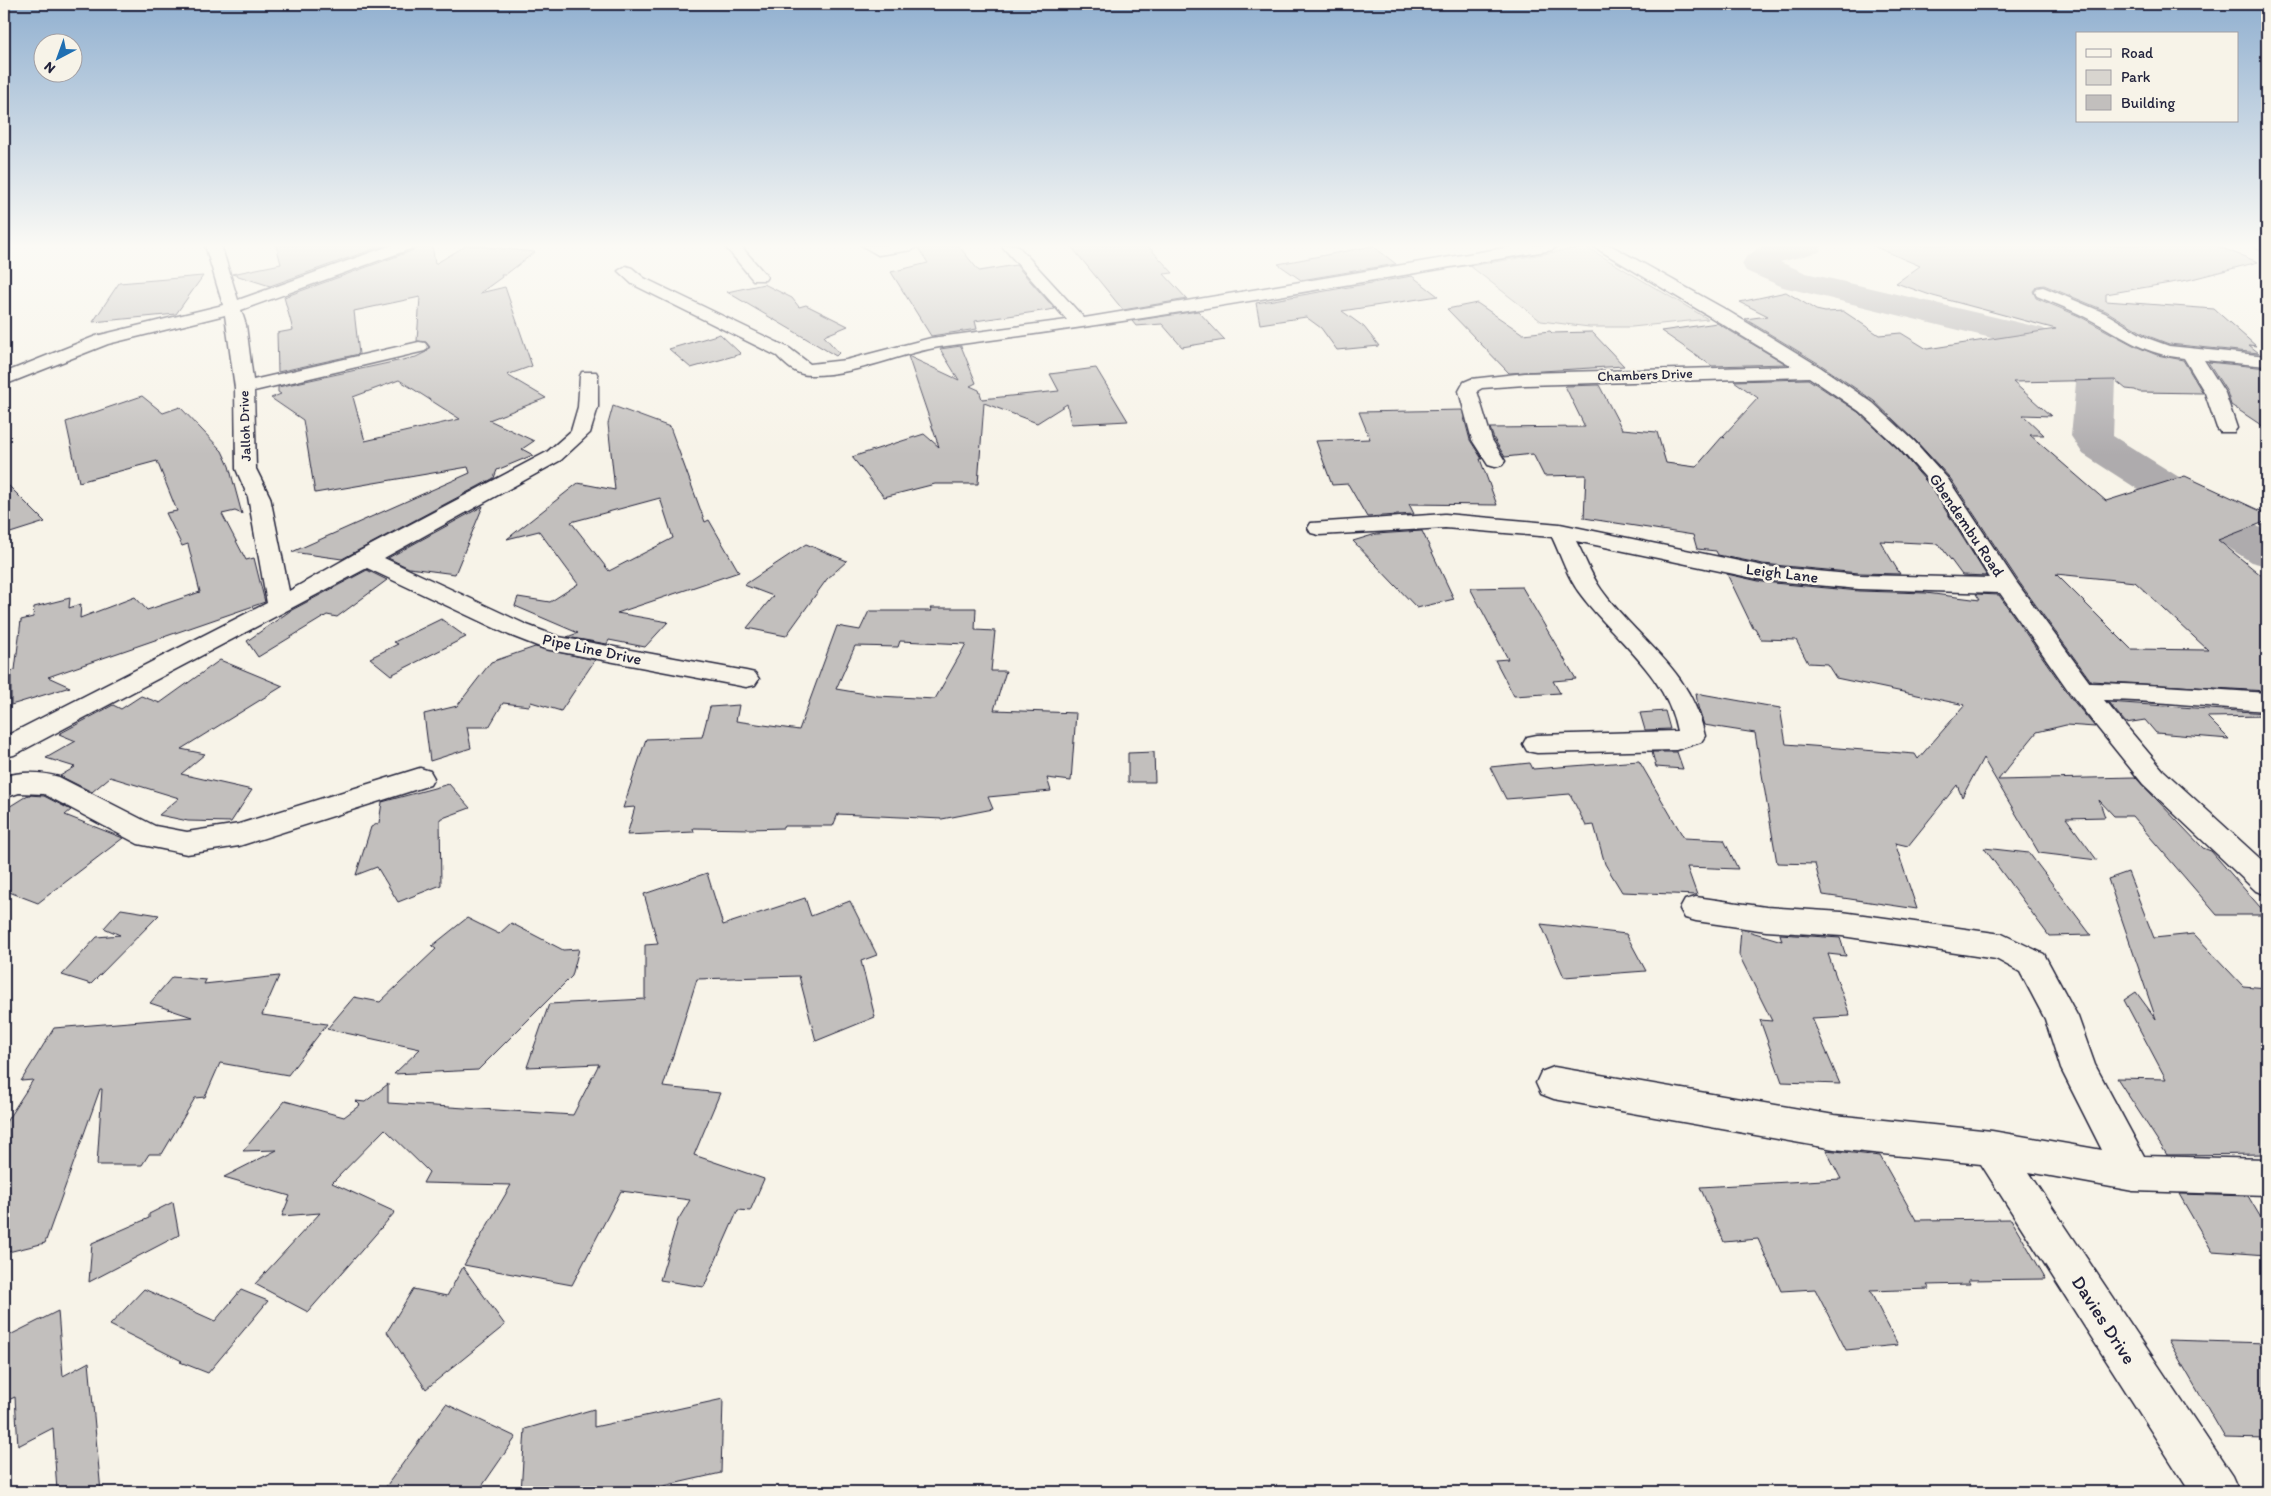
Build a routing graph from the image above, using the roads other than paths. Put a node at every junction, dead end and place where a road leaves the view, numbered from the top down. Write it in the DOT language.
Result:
graph roads {
  1 [pos="204,315"];
  2 [pos="234,315"];
  3 [pos="707,315"];
  4 [pos="1072,315"];
  5 [pos="1135,315"];
  6 [pos="1722,315"];
  7 [pos="2094,315"];
  8 [pos="1080,324"];
  9 [pos="419,348"];
  10 [pos="2190,354"];
  11 [pos="2267,361"];
  12 [pos="1813,371"];
  13 [pos="589,376"];
  14 [pos="4,379"];
  15 [pos="244,388"];
  16 [pos="2227,428"];
  17 [pos="1495,462"];
  18 [pos="1319,528"];
  19 [pos="1560,531"];
  20 [pos="364,558"];
  21 [pos="2007,586"];
  22 [pos="280,606"];
  23 [pos="746,679"];
  24 [pos="2082,691"];
  25 [pos="2267,702"];
  26 [pos="1537,744"];
  27 [pos="4,748"];
  28 [pos="420,778"];
  29 [pos="4,788"];
  30 [pos="2267,883"];
  31 [pos="1696,909"];
  32 [pos="1554,1083"];
  33 [pos="1992,1148"];
  34 [pos="2133,1173"];
  35 [pos="2267,1177"];
  36 [pos="2216,1492"];
  1 -- 14 [label="street"];
  2 -- 15 [label="street, Jalloh Drive"];
  3 -- 8 [label="street"];
  4 -- 8 [label="street"];
  5 -- 8 [label="street"];
  6 -- 12 [label="street, Gbendembu Road"];
  7 -- 10 [label="street"];
  9 -- 15 [label="street"];
  10 -- 11 [label="street"];
  10 -- 16 [label="street"];
  12 -- 17 [label="street, Chambers Drive"];
  12 -- 21 [label="street, Gbendembu Road"];
  13 -- 20 [label="street"];
  15 -- 22 [label="street, Jalloh Drive"];
  18 -- 19 [label="street, Leigh Lane"];
  19 -- 21 [label="street, Leigh Lane"];
  19 -- 26 [label="street"];
  20 -- 22 [label="street"];
  20 -- 23 [label="street, Pipe Line Drive"];
  21 -- 24 [label="street, Gbendembu Road"];
  22 -- 27 [label="street"];
  24 -- 25 [label="street"];
  24 -- 30 [label="street, Gbendembu Road"];
  28 -- 29 [label="street"];
  31 -- 34 [label="street"];
  32 -- 33 [label="street"];
  33 -- 34 [label="street"];
  33 -- 36 [label="street, Davies Drive"];
  34 -- 35 [label="street"];
}
